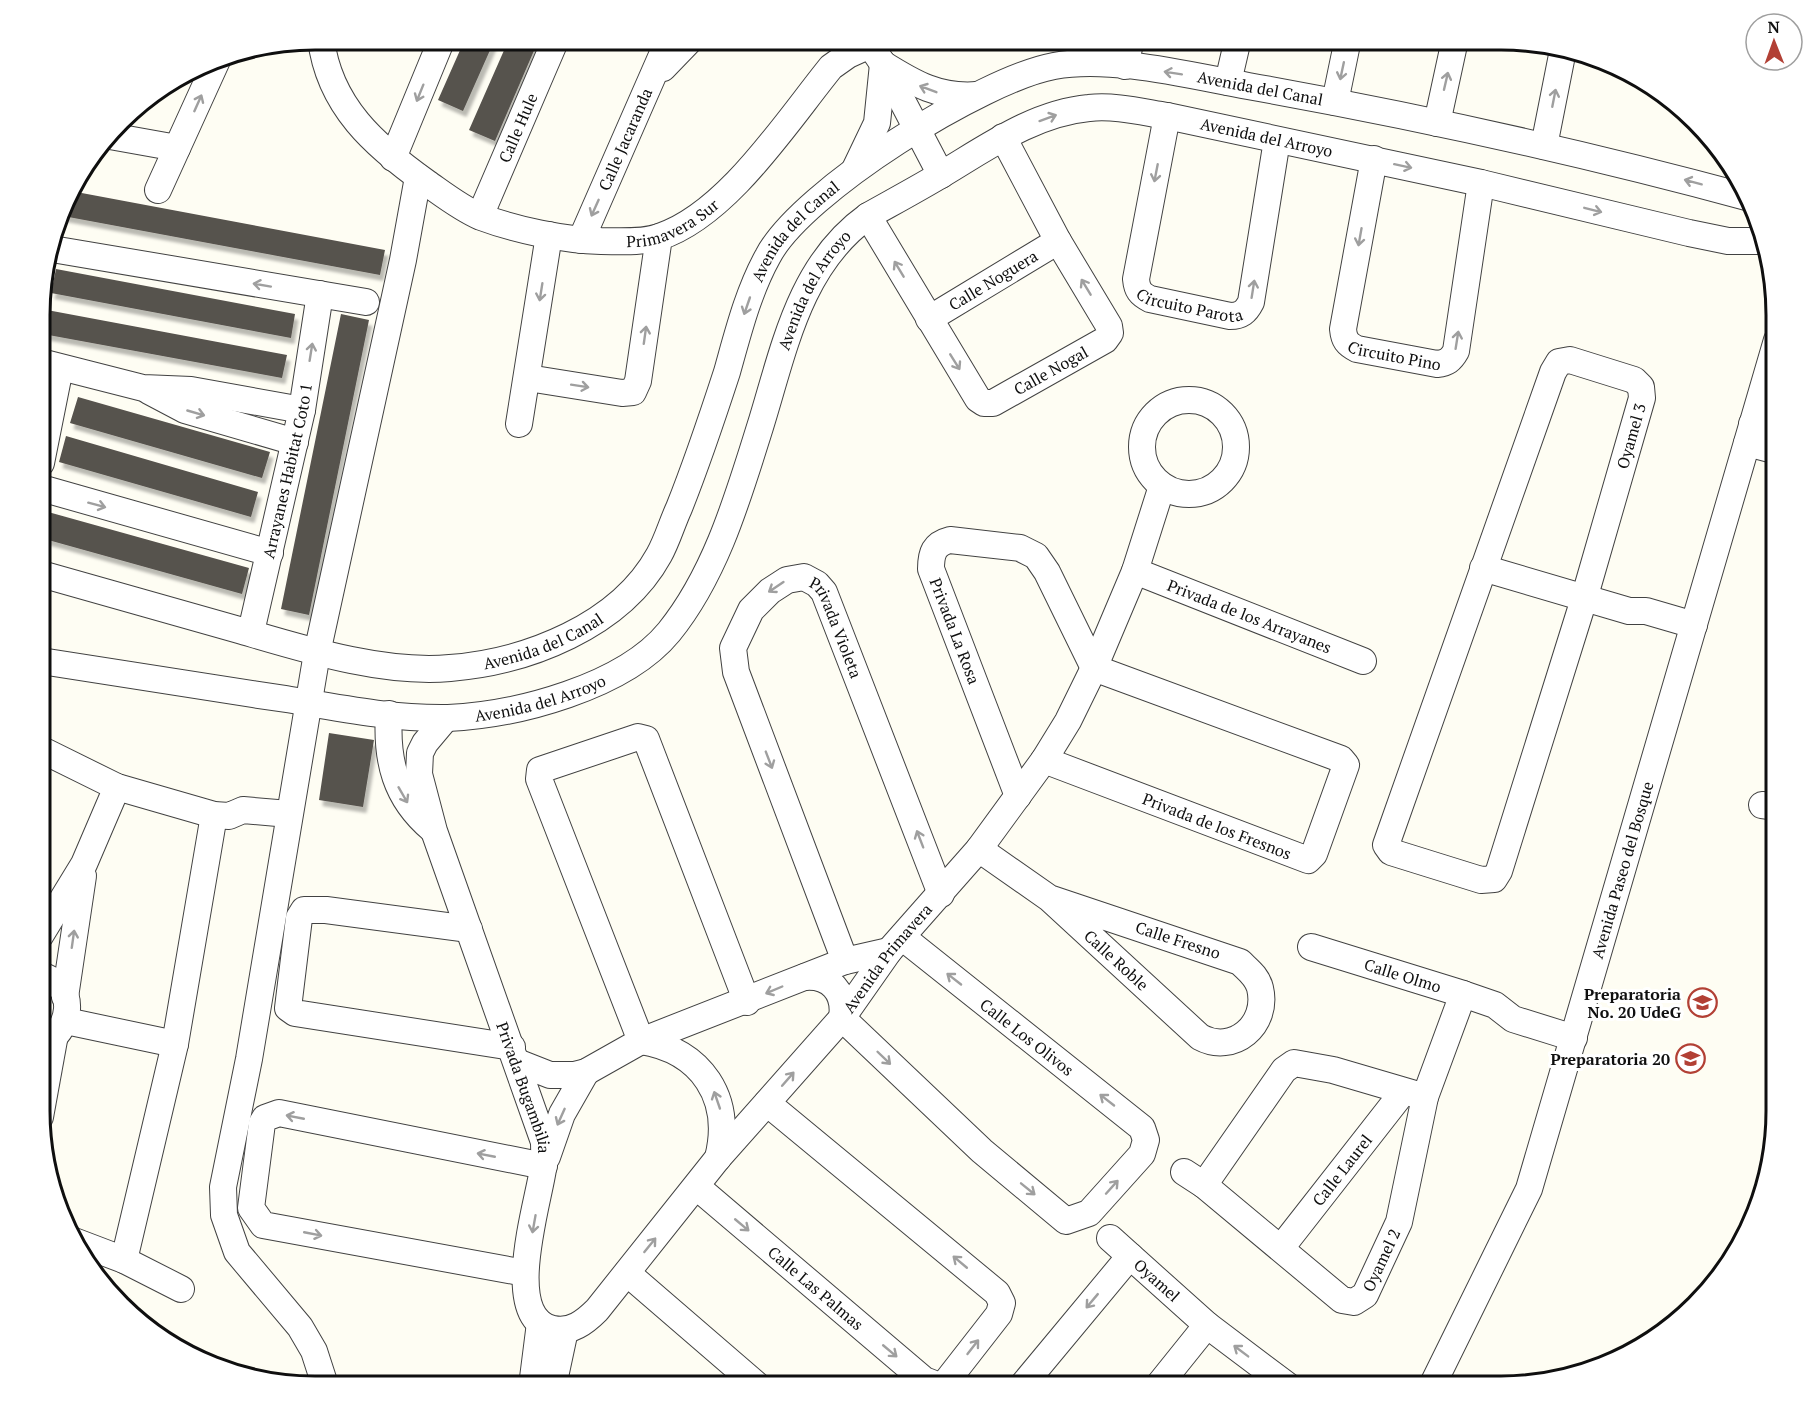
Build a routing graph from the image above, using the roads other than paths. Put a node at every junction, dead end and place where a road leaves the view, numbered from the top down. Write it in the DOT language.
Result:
graph roads {
  1 [pos="323,50"];
  2 [pos="437,50"];
  3 [pos="551,50"];
  4 [pos="664,50"];
  5 [pos="680,50"];
  6 [pos="873,50"];
  7 [pos="1129,50"];
  8 [pos="1235,50"];
  9 [pos="1346,50"];
  10 [pos="1453,50"];
  11 [pos="1562,57"];
  12 [pos="1125,66"];
  13 [pos="212,70"];
  14 [pos="652,78"];
  15 [pos="1228,82"];
  16 [pos="978,95"];
  17 [pos="1335,102"];
  18 [pos="1167,116"];
  19 [pos="1437,123"];
  20 [pos="118,137"];
  21 [pos="907,137"];
  22 [pos="1003,137"];
  23 [pos="1277,140"];
  24 [pos="1544,146"];
  25 [pos="177,147"];
  26 [pos="393,158"];
  27 [pos="1374,159"];
  28 [pos="851,174"];
  29 [pos="941,175"];
  30 [pos="418,177"];
  31 [pos="1481,183"];
  32 [pos="158,190"];
  33 [pos="1738,195"];
  34 [pos="480,216"];
  35 [pos="868,216"];
  36 [pos="549,234"];
  37 [pos="659,237"];
  38 [pos="581,240"];
  39 [pos="1058,241"];
  40 [pos="1755,241"];
  41 [pos="58,250"];
  42 [pos="320,294"];
  43 [pos="366,302"];
  44 [pos="929,319"];
  45 [pos="51,365"];
  46 [pos="1766,377"];
  47 [pos="528,378"];
  48 [pos="143,388"];
  49 [pos="302,410"];
  50 [pos="519,424"];
  51 [pos="1766,433"];
  52 [pos="1749,434"];
  53 [pos="295,442"];
  54 [pos="1766,444"];
  55 [pos="1162,486"];
  56 [pos="50,491"];
  57 [pos="270,553"];
  58 [pos="1483,568"];
  59 [pos="1135,571"];
  60 [pos="50,577"];
  61 [pos="1584,599"];
  62 [pos="253,622"];
  63 [pos="1691,632"];
  64 [pos="317,652"];
  65 [pos="50,662"];
  66 [pos="1363,662"];
  67 [pos="1094,668"];
  68 [pos="309,703"];
  69 [pos="389,714"];
  70 [pos="446,718"];
  71 [pos="50,754"];
  72 [pos="1044,760"];
  73 [pos="117,787"];
  74 [pos="1018,796"];
  75 [pos="221,816"];
  76 [pos="287,822"];
  77 [pos="434,831"];
  78 [pos="979,849"];
  79 [pos="84,864"];
  80 [pos="941,894"];
  81 [pos="1048,898"];
  82 [pos="50,920"];
  83 [pos="469,928"];
  84 [pos="895,944"];
  85 [pos="1311,946"];
  86 [pos="845,961"];
  87 [pos="805,977"];
  88 [pos="50,981"];
  89 [pos="1463,994"];
  90 [pos="747,1002"];
  91 [pos="842,1018"];
  92 [pos="1254,1023"];
  93 [pos="56,1026"];
  94 [pos="1576,1031"];
  95 [pos="641,1041"];
  96 [pos="175,1044"];
  97 [pos="514,1054"];
  98 [pos="50,1060"];
  99 [pos="586,1072"];
  100 [pos="1414,1094"];
  101 [pos="767,1103"];
  102 [pos="718,1158"];
  103 [pos="544,1166"];
  104 [pos="697,1187"];
  105 [pos="1110,1238"];
  106 [pos="87,1246"];
  107 [pos="1281,1248"];
  108 [pos="1130,1256"];
  109 [pos="124,1260"];
  110 [pos="525,1273"];
  111 [pos="627,1274"];
  112 [pos="181,1289"];
  113 [pos="540,1323"];
  114 [pos="1207,1325"];
  115 [pos="565,1330"];
  116 [pos="323,1376"];
  117 [pos="533,1376"];
  118 [pos="555,1376"];
  119 [pos="746,1376"];
  120 [pos="919,1376"];
  121 [pos="951,1376"];
  122 [pos="1030,1376"];
  123 [pos="1166,1376"];
  124 [pos="1275,1376"];
  125 [pos="1436,1376"];
  1 -- 26 [label="street, Primavera Sur"];
  2 -- 26 [label="street, one-way"];
  3 -- 34 [label="street, Calle Hule"];
  4 -- 14 [label="street, Calle Jacaranda"];
  5 -- 14 [label="street"];
  16 -- 6 [label="street, one-way"];
  6 -- 21 [label="street"];
  6 -- 28 [label="street"];
  6 -- 37 [label="street, Primavera Sur"];
  7 -- 12 [label="street"];
  8 -- 15 [label="street"];
  9 -- 17 [label="street, one-way"];
  19 -- 10 [label="street, one-way"];
  24 -- 11 [label="street, one-way"];
  15 -- 12 [label="street, Avenida del Canal, one-way"];
  12 -- 16 [label="street, Avenida del Canal"];
  25 -- 13 [label="street, one-way"];
  14 -- 38 [label="street, Calle Jacaranda, one-way"];
  15 -- 17 [label="street, Avenida del Canal"];
  16 -- 21 [label="street, Avenida del Canal"];
  17 -- 19 [label="street, Avenida del Canal"];
  22 -- 18 [label="street, Avenida del Arroyo, one-way"];
  18 -- 23 [label="street, Avenida del Arroyo"];
  18 -- 23 [label="street, Circuito Parota, one-way"];
  19 -- 24 [label="street, Avenida del Canal"];
  20 -- 25 [label="street"];
  21 -- 28 [label="street, Avenida del Canal"];
  21 -- 29 [label="street"];
  22 -- 29 [label="street, Avenida del Arroyo"];
  22 -- 39 [label="street, Calle Nogal"];
  23 -- 27 [label="street, Avenida del Arroyo"];
  33 -- 24 [label="street, Avenida del Canal, one-way"];
  25 -- 32 [label="street"];
  26 -- 30 [label="street, Primavera Sur"];
  27 -- 31 [label="street, Avenida del Arroyo, one-way"];
  27 -- 31 [label="street, Circuito Pino, one-way"];
  28 -- 64 [label="street, Avenida del Canal, one-way"];
  29 -- 35 [label="street, Avenida del Arroyo"];
  30 -- 34 [label="street, Primavera Sur"];
  30 -- 64 [label="street"];
  31 -- 40 [label="street, Avenida del Arroyo, one-way"];
  34 -- 36 [label="street, Primavera Sur"];
  44 -- 35 [label="street, Calle Nogal, one-way"];
  35 -- 70 [label="street, Avenida del Arroyo"];
  36 -- 38 [label="street, Primavera Sur"];
  36 -- 47 [label="street, one-way"];
  37 -- 38 [label="street, Primavera Sur"];
  47 -- 37 [label="street, one-way"];
  39 -- 44 [label="street, Calle Noguera"];
  44 -- 39 [label="street, Calle Nogal, one-way"];
  42 -- 41 [label="street, one-way"];
  42 -- 43 [label="street"];
  49 -- 42 [label="street, Arrayanes Habitat Coto 1, one-way"];
  45 -- 48 [label="street"];
  46 -- 52 [label="street, Avenida Paseo del Bosque"];
  47 -- 50 [label="street"];
  48 -- 49 [label="street"];
  48 -- 53 [label="street, one-way"];
  49 -- 53 [label="street, Arrayanes Habitat Coto 1"];
  51 -- 52 [label="street"];
  52 -- 54 [label="street"];
  52 -- 63 [label="street, Avenida Paseo del Bosque"];
  53 -- 57 [label="street, Arrayanes Habitat Coto 1"];
  55 -- 59 [label="street, Avenida Primavera"];
  56 -- 57 [label="street, Arrayanes Habitat Coto 1, one-way"];
  57 -- 62 [label="street"];
  58 -- 61 [label="street"];
  58 -- 61 [label="street, Oyamel 3"];
  58 -- 61 [label="street, Oyamel 3"];
  59 -- 66 [label="street, Privada de los Arrayanes"];
  59 -- 67 [label="street, Avenida Primavera"];
  60 -- 64 [label="street, Avenida del Canal"];
  61 -- 63 [label="street"];
  63 -- 94 [label="street, Avenida Paseo del Bosque"];
  64 -- 68 [label="street"];
  65 -- 68 [label="street, Avenida del Arroyo"];
  67 -- 72 [label="street, Avenida Primavera"];
  67 -- 72 [label="street, Privada de los Fresnos"];
  67 -- 74 [label="street, Privada La Rosa"];
  68 -- 69 [label="street, Avenida del Arroyo"];
  68 -- 76 [label="street"];
  69 -- 70 [label="street, Avenida del Arroyo"];
  69 -- 77 [label="street, Privada Bugambilia, one-way"];
  70 -- 77 [label="street, Privada Bugambilia"];
  71 -- 73 [label="street"];
  72 -- 74 [label="street, Avenida Primavera"];
  73 -- 75 [label="street"];
  73 -- 79 [label="street"];
  74 -- 78 [label="street, Avenida Primavera"];
  75 -- 76 [label="street"];
  75 -- 96 [label="street"];
  76 -- 116 [label="street"];
  77 -- 83 [label="street, Privada Bugambilia"];
  78 -- 80 [label="street, Avenida Primavera"];
  78 -- 81 [label="street, Calle Roble"];
  79 -- 82 [label="street"];
  93 -- 79 [label="street, one-way"];
  80 -- 84 [label="street, Avenida Primavera"];
  80 -- 86 [label="street, Privada Violeta, one-way"];
  81 -- 92 [label="street, Calle Roble"];
  81 -- 92 [label="street, Calle Fresno"];
  83 -- 97 [label="street, Privada Bugambilia"];
  83 -- 97 [label="street"];
  84 -- 86 [label="street"];
  84 -- 91 [label="street, Avenida Primavera"];
  91 -- 84 [label="street, Calle Los Olivos, one-way"];
  85 -- 89 [label="street, Calle Olmo"];
  86 -- 87 [label="street"];
  87 -- 90 [label="street, one-way"];
  87 -- 91 [label="street"];
  88 -- 93 [label="street"];
  89 -- 94 [label="street, Calle Olmo"];
  89 -- 100 [label="street, Oyamel 2"];
  90 -- 95 [label="street"];
  90 -- 95 [label="street"];
  101 -- 91 [label="street, Avenida Primavera, one-way"];
  93 -- 96 [label="street"];
  93 -- 98 [label="street"];
  94 -- 125 [label="street, Avenida Paseo del Bosque"];
  95 -- 99 [label="street"];
  102 -- 95 [label="street, one-way"];
  96 -- 109 [label="street"];
  97 -- 99 [label="street"];
  97 -- 103 [label="street, Privada Bugambilia"];
  99 -- 103 [label="street, one-way"];
  100 -- 107 [label="street, Calle Laurel"];
  100 -- 107 [label="street, Oyamel 2"];
  100 -- 107 [label="street, Oyamel 2"];
  101 -- 102 [label="street, Avenida Primavera"];
  121 -- 101 [label="street, one-way"];
  102 -- 104 [label="street, Avenida Primavera"];
  103 -- 110 [label="street, Privada Bugambilia, one-way"];
  103 -- 110 [label="street, one-way"];
  111 -- 104 [label="street, Avenida Primavera, one-way"];
  104 -- 120 [label="street, Calle Las Palmas, one-way"];
  105 -- 108 [label="street"];
  106 -- 109 [label="street"];
  108 -- 114 [label="street, Oyamel"];
  108 -- 122 [label="street, Oyamel, one-way"];
  109 -- 112 [label="street"];
  110 -- 113 [label="street, Privada Bugambilia"];
  111 -- 115 [label="street, Avenida Primavera"];
  111 -- 119 [label="street"];
  113 -- 115 [label="street"];
  113 -- 117 [label="street"];
  114 -- 123 [label="street"];
  124 -- 114 [label="street, Oyamel, one-way"];
  115 -- 118 [label="street"];
}
